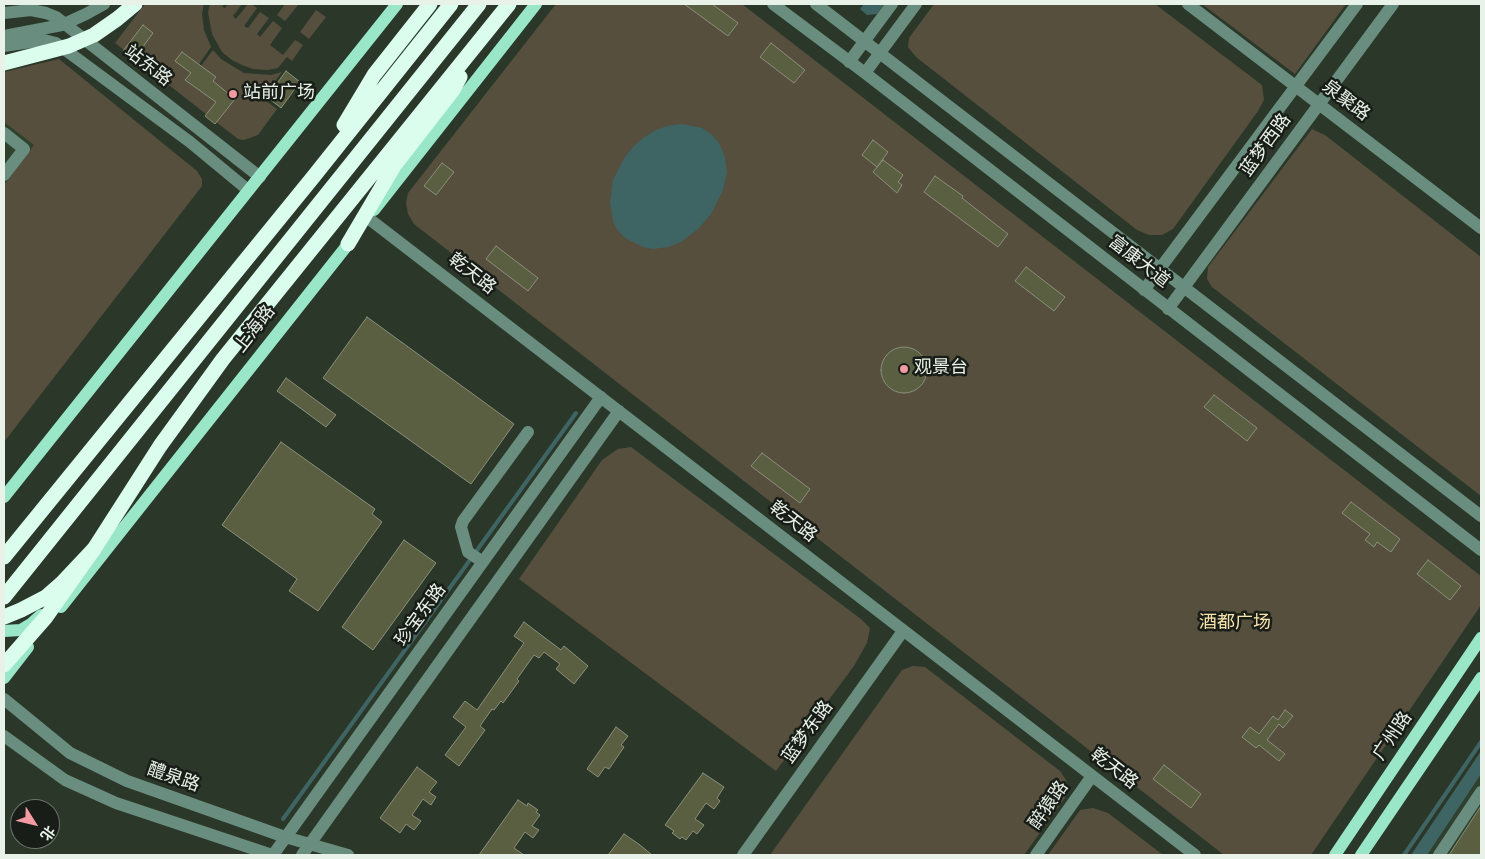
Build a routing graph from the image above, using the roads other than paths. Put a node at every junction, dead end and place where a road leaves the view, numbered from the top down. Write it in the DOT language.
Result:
graph roads {
  1 [pos="104,4"];
  2 [pos="135,4"];
  3 [pos="397,4"];
  4 [pos="430,4"];
  5 [pos="451,4"];
  6 [pos="478,4"];
  7 [pos="509,4"];
  8 [pos="536,4"];
  9 [pos="773,4"];
  10 [pos="816,4"];
  11 [pos="892,4"];
  12 [pos="916,4"];
  13 [pos="1188,4"];
  14 [pos="1357,4"];
  15 [pos="1393,4"];
  16 [pos="4,13"];
  17 [pos="4,36"];
  18 [pos="482,37"];
  19 [pos="864,41"];
  20 [pos="4,46"];
  21 [pos="880,53"];
  22 [pos="849,62"];
  23 [pos="4,63"];
  24 [pos="865,73"];
  25 [pos="1296,87"];
  26 [pos="1319,104"];
  27 [pos="4,133"];
  28 [pos="4,175"];
  29 [pos="314,176"];
  30 [pos="260,177"];
  31 [pos="248,190"];
  32 [pos="368,218"];
  33 [pos="1481,228"];
  34 [pos="348,244"];
  35 [pos="1160,269"];
  36 [pos="1184,287"];
  37 [pos="1144,290"];
  38 [pos="1168,308"];
  39 [pos="601,397"];
  40 [pos="619,411"];
  41 [pos="528,432"];
  42 [pos="46,445"];
  43 [pos="4,497"];
  44 [pos="4,504"];
  45 [pos="1481,516"];
  46 [pos="133,517"];
  47 [pos="94,549"];
  48 [pos="1481,550"];
  49 [pos="4,558"];
  50 [pos="483,562"];
  51 [pos="4,597"];
  52 [pos="4,616"];
  53 [pos="4,631"];
  54 [pos="904,631"];
  55 [pos="1481,638"];
  56 [pos="4,665"];
  57 [pos="4,678"];
  58 [pos="1481,678"];
  59 [pos="4,699"];
  60 [pos="4,736"];
  61 [pos="1092,776"];
  62 [pos="1481,792"];
  63 [pos="285,837"];
  64 [pos="311,844"];
  65 [pos="272,855"];
  66 [pos="302,855"];
  67 [pos="348,855"];
  68 [pos="743,855"];
  69 [pos="1036,855"];
  70 [pos="1194,855"];
  71 [pos="1335,855"];
  72 [pos="1361,855"];
  73 [pos="1438,855"];
  1 -- 17 [label="street, bridge"];
  2 -- 23 [label="highway, bridge"];
  3 -- 30 [label="main road"];
  4 -- 29 [label="highway"];
  5 -- 29 [label="highway"];
  6 -- 51 [label="highway, 上海路"];
  7 -- 18 [label="highway"];
  8 -- 32 [label="main road, 上海路"];
  9 -- 22 [label="street, 富康大道"];
  10 -- 19 [label="street, 富康大道"];
  11 -- 19 [label="street"];
  12 -- 21 [label="street"];
  13 -- 25 [label="street, 泉聚路"];
  14 -- 25 [label="street, 蓝梦西路"];
  15 -- 26 [label="street, 蓝梦西路"];
  16 -- 30 [label="street, 站东路"];
  18 -- 34 [label="highway"];
  18 -- 47 [label="highway"];
  19 -- 21 [label="street, 富康大道"];
  19 -- 22 [label="street"];
  20 -- 31 [label="street, 站东路"];
  21 -- 24 [label="street"];
  21 -- 35 [label="street, 富康大道"];
  22 -- 24 [label="street, 富康大道"];
  24 -- 37 [label="street, 富康大道"];
  25 -- 26 [label="street, 泉聚路"];
  25 -- 35 [label="street, 蓝梦西路"];
  26 -- 33 [label="street, 泉聚路"];
  26 -- 36 [label="street, 蓝梦西路"];
  27 -- 28 [label="street"];
  29 -- 49 [label="highway"];
  30 -- 31 [label="main road"];
  31 -- 42 [label="main road"];
  32 -- 34 [label="main road, 上海路"];
  32 -- 39 [label="street, 乾天路"];
  34 -- 46 [label="main road, 上海路"];
  35 -- 36 [label="street, 富康大道"];
  35 -- 37 [label="street, 蓝梦西路"];
  36 -- 38 [label="street, 蓝梦西路"];
  36 -- 45 [label="street, 富康大道"];
  37 -- 38 [label="street, 富康大道"];
  38 -- 48 [label="street, 富康大道"];
  39 -- 40 [label="street, 乾天路"];
  39 -- 50 [label="street, 珍宝东路"];
  40 -- 54 [label="street, 乾天路"];
  40 -- 64 [label="street"];
  41 -- 50 [label="street"];
  42 -- 43 [label="main road"];
  42 -- 44 [label="main road"];
  46 -- 53 [label="main road"];
  46 -- 57 [label="main road, 上海路"];
  47 -- 52 [label="highway, bridge"];
  47 -- 56 [label="highway, bridge"];
  50 -- 63 [label="street, 珍宝东路"];
  54 -- 61 [label="street, 乾天路"];
  54 -- 68 [label="street, 蓝梦东路"];
  55 -- 71 [label="main road, 广州路"];
  58 -- 72 [label="main road"];
  59 -- 63 [label="street, 醴泉路"];
  60 -- 65 [label="street"];
  61 -- 69 [label="street, 醉猿路"];
  61 -- 70 [label="street, 乾天路"];
  62 -- 73 [label="street"];
  63 -- 64 [label="street, 醴泉路"];
  63 -- 65 [label="street, 珍宝东路"];
  64 -- 66 [label="street"];
  64 -- 67 [label="street, 醴泉路"];
}
